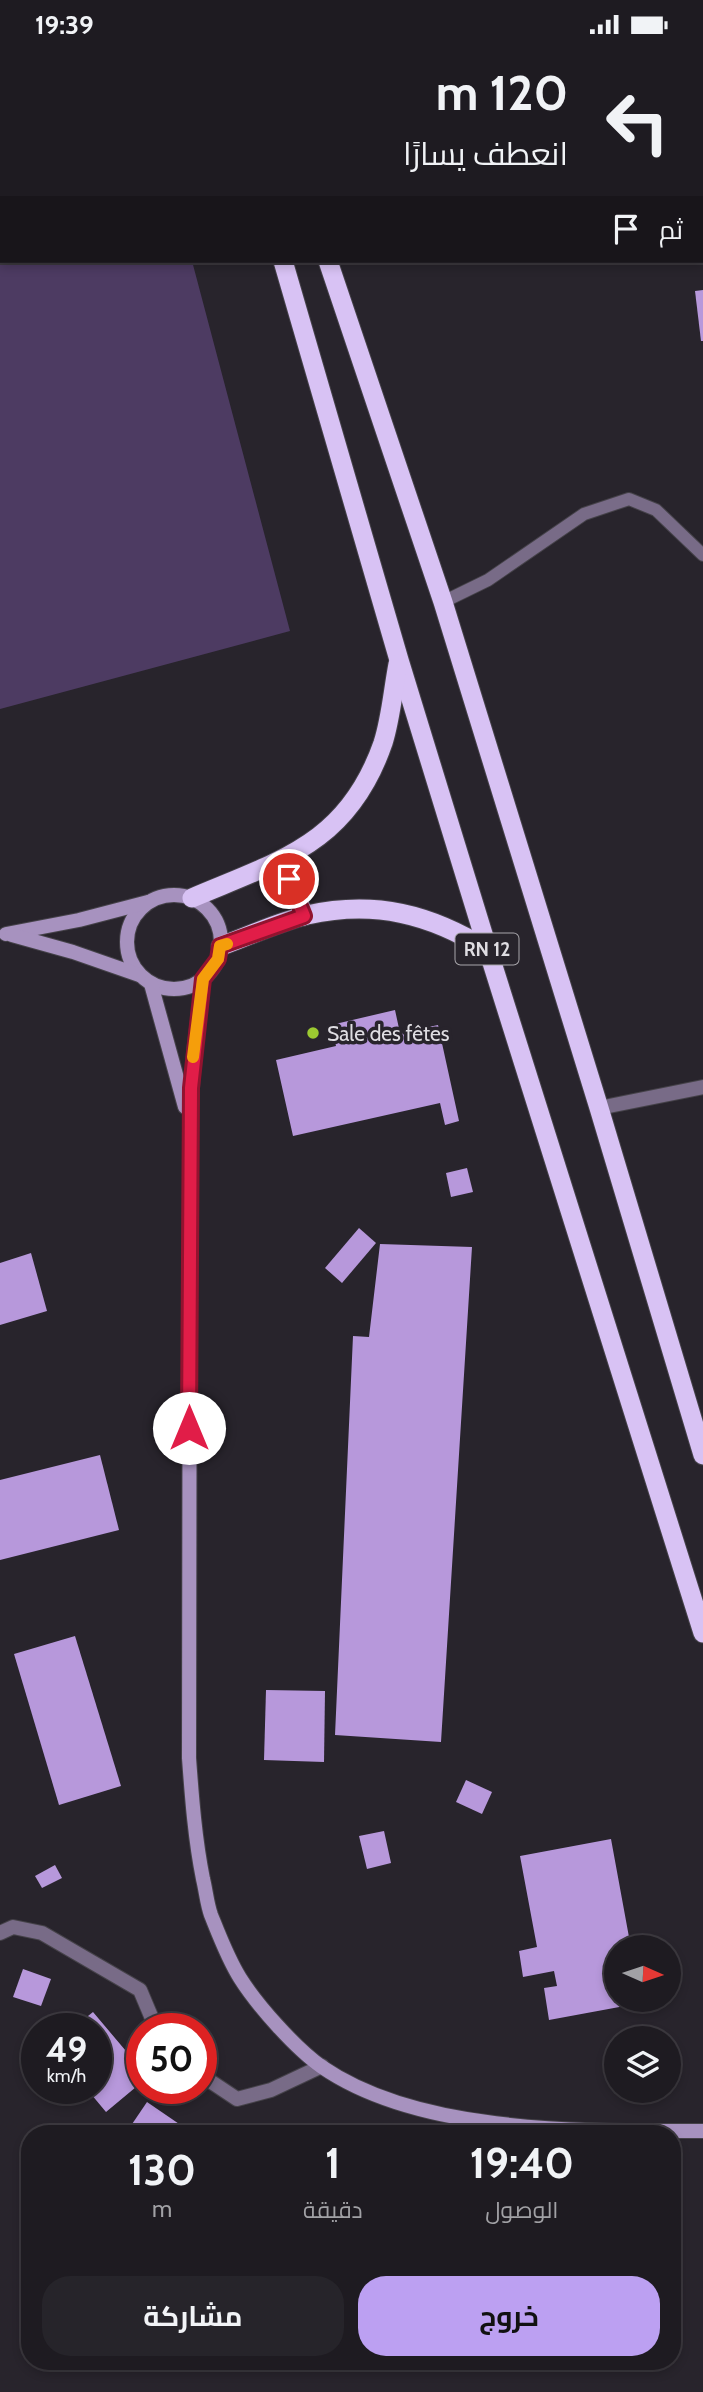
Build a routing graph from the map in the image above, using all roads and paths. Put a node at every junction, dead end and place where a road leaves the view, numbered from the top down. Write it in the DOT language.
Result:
graph roads {
  1 [pos="284,263"];
  2 [pos="329,263"];
  3 [pos="703,555"];
  4 [pos="443,602"];
  5 [pos="399,660"];
  6 [pos="282,860"];
  7 [pos="192,898"];
  8 [pos="152,900"];
  9 [pos="304,916"];
  10 [pos="3,934"];
  11 [pos="220,946"];
  12 [pos="488,950"];
  13 [pos="203,979"];
  14 [pos="145,980"];
  15 [pos="703,1087"];
  16 [pos="599,1108"];
  17 [pos="190,1125"];
  18 [pos="703,1455"];
  19 [pos="703,1633"];
  20 [pos="0,1933"];
  21 [pos="150,2013"];
  22 [pos="322,2066"];
  23 [pos="217,2086"];
  24 [pos="516,2125"];
  25 [pos="681,2131"];
  26 [pos="703,2131"];
  1 -- 5 [label="highway, RN 12"];
  2 -- 4 [label="highway, RN 12"];
  3 -- 4 [label="lane"];
  4 -- 16 [label="highway, RN 12"];
  5 -- 6 [label="highway"];
  5 -- 12 [label="highway, RN 12"];
  6 -- 7 [label="highway"];
  6 -- 9 [label="highway"];
  7 -- 8 [label="main road"];
  7 -- 11 [label="main road"];
  8 -- 10 [label="main road"];
  8 -- 14 [label="main road"];
  9 -- 11 [label="highway"];
  9 -- 12 [label="highway"];
  10 -- 14 [label="main road"];
  11 -- 13 [label="main road"];
  12 -- 19 [label="highway, RN 12"];
  13 -- 14 [label="main road"];
  13 -- 17 [label="main road"];
  14 -- 17 [label="main road"];
  15 -- 16 [label="street"];
  16 -- 18 [label="highway, RN 12"];
  17 -- 22 [label="main road"];
  20 -- 21 [label="street"];
  22 -- 23 [label="street"];
  22 -- 24 [label="main road"];
  25 -- 26 [label="main road"];
}
